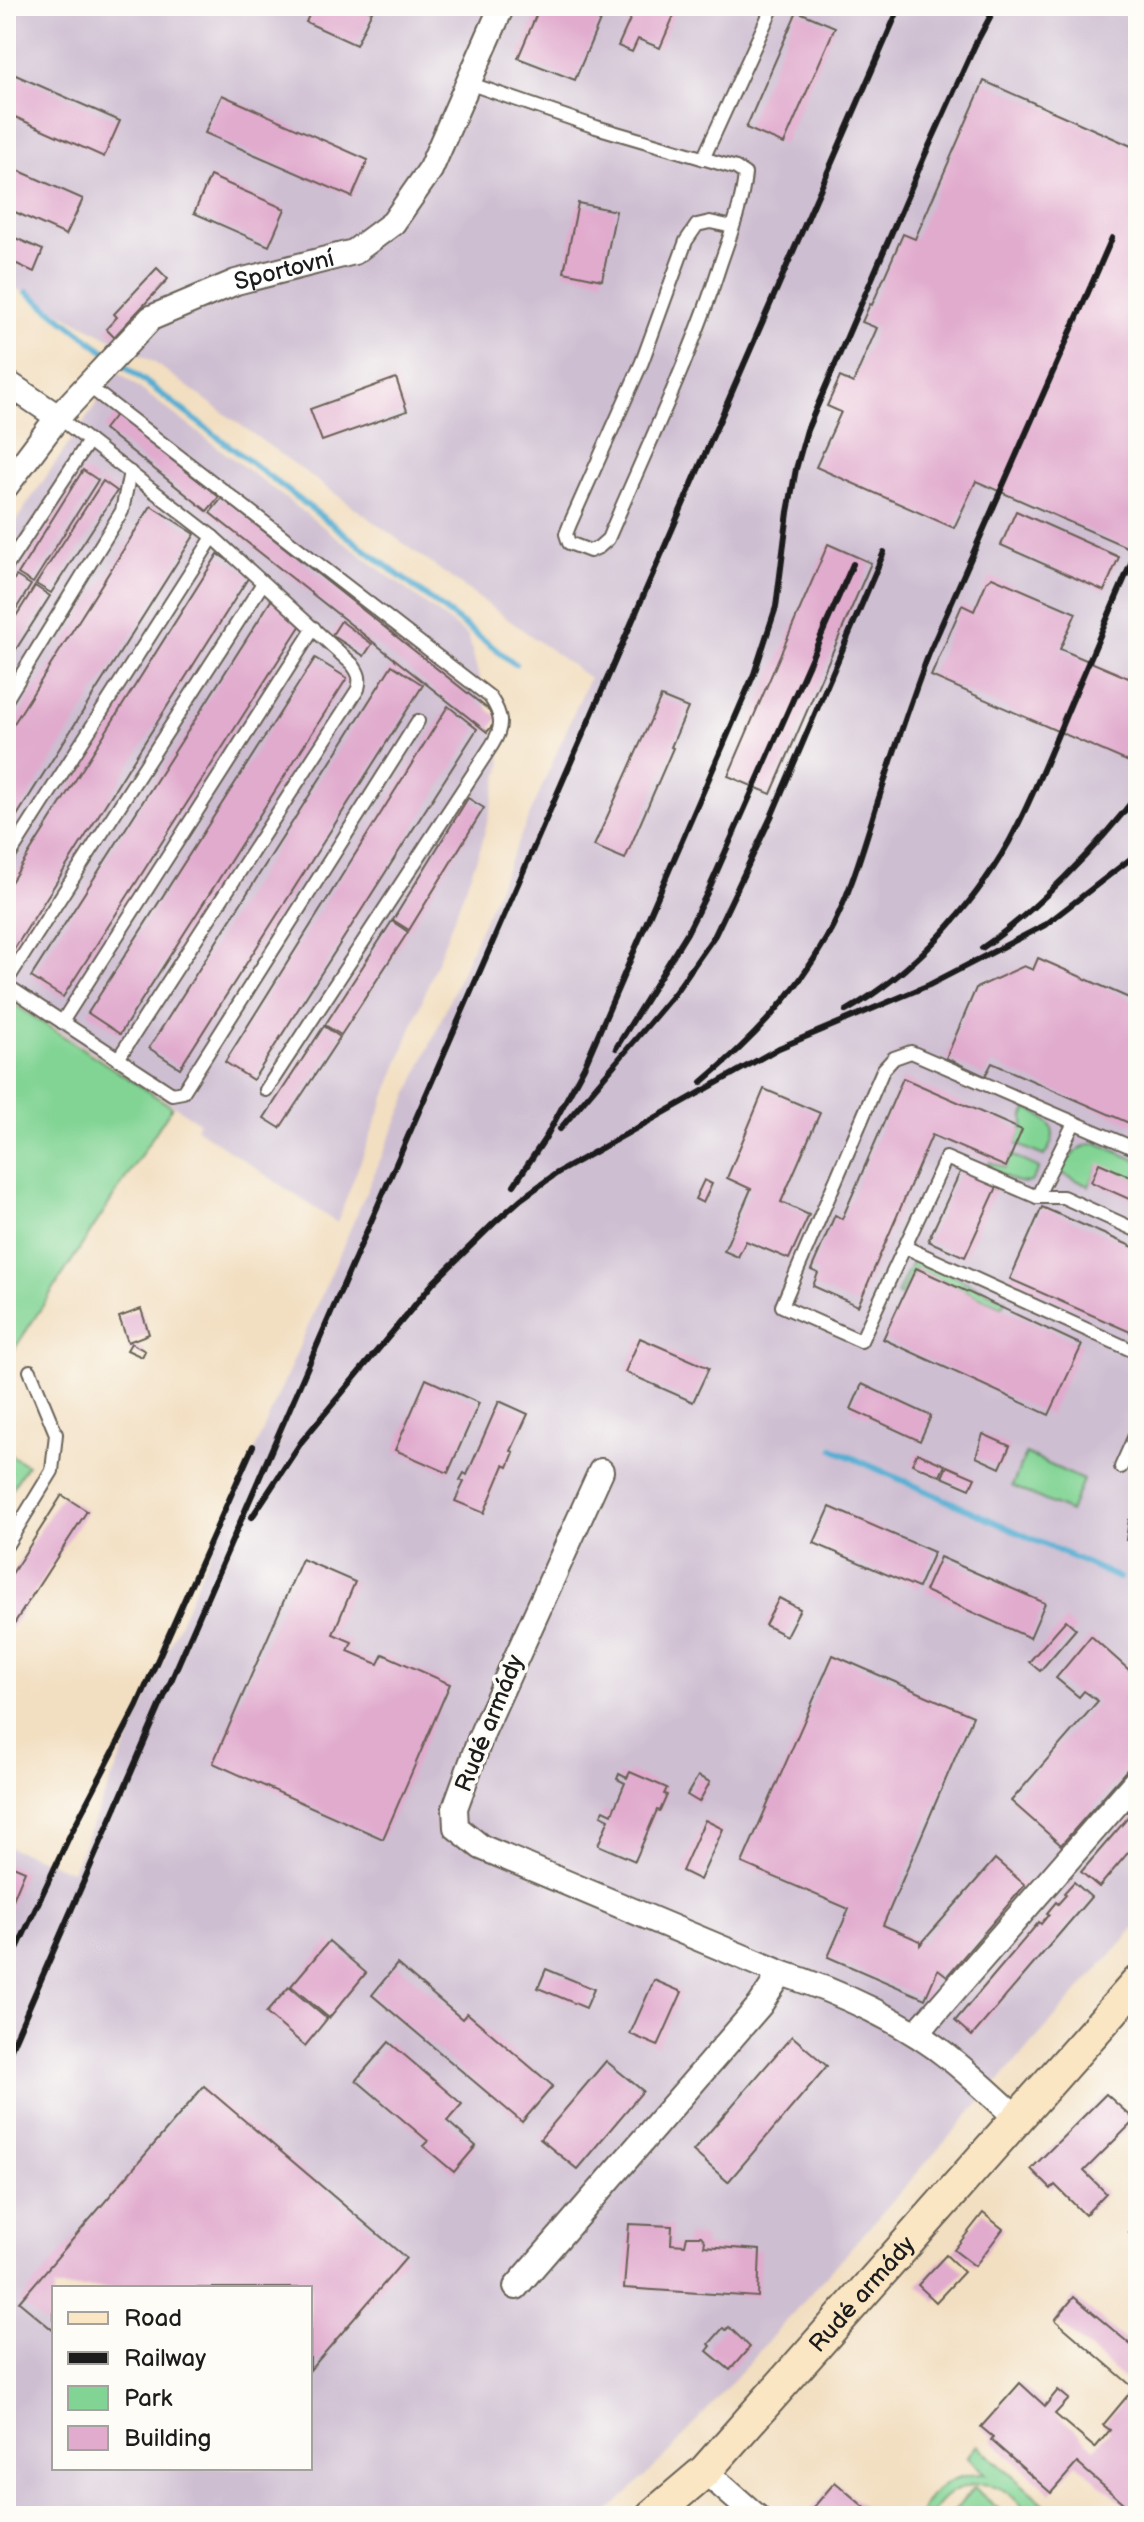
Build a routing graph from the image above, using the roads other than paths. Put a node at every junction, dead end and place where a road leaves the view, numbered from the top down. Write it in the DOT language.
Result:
graph roads {
  1 [pos="502,6"];
  2 [pos="773,6"];
  3 [pos="468,83"];
  4 [pos="703,159"];
  5 [pos="733,227"];
  6 [pos="6,382"];
  7 [pos="87,385"];
  8 [pos="58,417"];
  9 [pos="89,441"];
  10 [pos="130,472"];
  11 [pos="6,486"];
  12 [pos="213,537"];
  13 [pos="6,567"];
  14 [pos="263,583"];
  15 [pos="314,628"];
  16 [pos="6,700"];
  17 [pos="418,721"];
  18 [pos="6,861"];
  19 [pos="6,984"];
  20 [pos="62,1022"];
  21 [pos="118,1059"];
  22 [pos="266,1090"];
  23 [pos="1074,1123"];
  24 [pos="1138,1150"];
  25 [pos="1037,1197"];
  26 [pos="1138,1231"];
  27 [pos="905,1247"];
  28 [pos="1138,1353"];
  29 [pos="30,1371"];
  30 [pos="1138,1429"];
  31 [pos="1121,1467"];
  32 [pos="601,1471"];
  33 [pos="6,1546"];
  34 [pos="1138,1779"];
  35 [pos="781,1973"];
  36 [pos="1138,1982"];
  37 [pos="916,2034"];
  38 [pos="1016,2117"];
  39 [pos="516,2287"];
  40 [pos="705,2471"];
  41 [pos="652,2516"];
  42 [pos="676,2516"];
  43 [pos="756,2516"];
  1 -- 3 [label="street, Sportovní"];
  2 -- 4 [label="lane"];
  3 -- 4 [label="lane"];
  3 -- 7 [label="street, Sportovní"];
  4 -- 5 [label="lane"];
  5 -- 5 [label="lane"];
  6 -- 8 [label="street"];
  7 -- 8 [label="street, Sportovní"];
  7 -- 22 [label="lane"];
  8 -- 9 [label="lane"];
  8 -- 11 [label="street, Sportovní"];
  9 -- 10 [label="lane"];
  9 -- 13 [label="lane"];
  10 -- 12 [label="lane"];
  10 -- 16 [label="lane"];
  12 -- 14 [label="lane"];
  12 -- 18 [label="lane"];
  14 -- 15 [label="lane"];
  14 -- 19 [label="lane"];
  15 -- 20 [label="lane"];
  15 -- 21 [label="lane"];
  17 -- 21 [label="lane"];
  19 -- 20 [label="lane"];
  20 -- 21 [label="lane"];
  23 -- 24 [label="lane"];
  23 -- 25 [label="lane"];
  23 -- 27 [label="lane"];
  25 -- 26 [label="lane"];
  25 -- 27 [label="lane"];
  27 -- 28 [label="lane"];
  29 -- 33 [label="lane"];
  30 -- 31 [label="lane"];
  32 -- 35 [label="street, Rudé armády"];
  34 -- 37 [label="street"];
  35 -- 37 [label="street, Rudé armády"];
  35 -- 39 [label="street"];
  36 -- 38 [label="main road, Rudé armády"];
  37 -- 38 [label="street, Rudé armády"];
  38 -- 40 [label="main road, Rudé armády"];
  40 -- 41 [label="main road, Rudé armády"];
  40 -- 42 [label="main road, Rudé armády"];
  40 -- 43 [label="street"];
}
